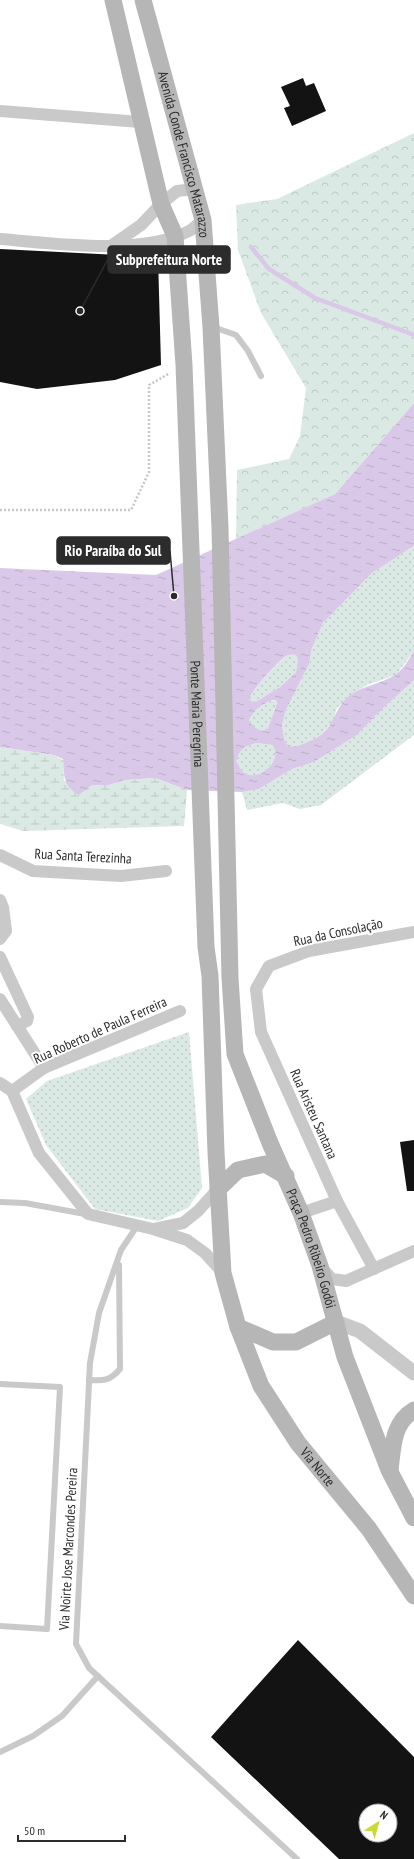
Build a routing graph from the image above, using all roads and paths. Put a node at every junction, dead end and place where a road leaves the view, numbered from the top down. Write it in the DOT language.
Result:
graph roads {
  1 [pos="113,0"];
  2 [pos="143,0"];
  3 [pos="0,111"];
  4 [pos="140,122"];
  5 [pos="195,189"];
  6 [pos="161,204"];
  7 [pos="203,220"];
  8 [pos="175,236"];
  9 [pos="0,239"];
  10 [pos="110,246"];
  11 [pos="212,327"];
  12 [pos="184,365"];
  13 [pos="261,376"];
  14 [pos="189,481"];
  15 [pos="0,510"];
  16 [pos="220,528"];
  17 [pos="0,855"];
  18 [pos="166,870"];
  19 [pos="0,900"];
  20 [pos="414,932"];
  21 [pos="0,939"];
  22 [pos="0,957"];
  23 [pos="269,966"];
  24 [pos="0,999"];
  25 [pos="180,1011"];
  26 [pos="17,1026"];
  27 [pos="44,1068"];
  28 [pos="0,1083"];
  29 [pos="12,1091"];
  30 [pos="286,1176"];
  31 [pos="218,1189"];
  32 [pos="337,1201"];
  33 [pos="0,1202"];
  34 [pos="301,1213"];
  35 [pos="88,1214"];
  36 [pos="137,1226"];
  37 [pos="153,1229"];
  38 [pos="414,1251"];
  39 [pos="119,1259"];
  40 [pos="320,1266"];
  41 [pos="374,1270"];
  42 [pos="223,1273"];
  43 [pos="336,1322"];
  44 [pos="238,1327"];
  45 [pos="414,1373"];
  46 [pos="89,1380"];
  47 [pos="0,1384"];
  48 [pos="414,1410"];
  49 [pos="390,1470"];
  50 [pos="414,1518"];
  51 [pos="414,1596"];
  52 [pos="0,1626"];
  53 [pos="98,1676"];
  54 [pos="0,1752"];
  55 [pos="297,1859"];
  1 -- 4 [label="main road, Avenida Conde Francisco Matarazzo"];
  2 -- 5 [label="main road, Avenida Conde Francisco Matarazzo"];
  3 -- 4 [label="street"];
  4 -- 6 [label="main road, Avenida Conde Francisco Matarazzo"];
  5 -- 6 [label="street"];
  5 -- 7 [label="main road, Avenida Conde Francisco Matarazzo"];
  6 -- 8 [label="main road, Avenida Conde Francisco Matarazzo"];
  6 -- 10 [label="street"];
  7 -- 8 [label="street"];
  7 -- 11 [label="main road, Avenida Conde Francisco Matarazzo"];
  8 -- 10 [label="street"];
  8 -- 12 [label="main road, Avenida Conde Francisco Matarazzo"];
  9 -- 10 [label="street"];
  11 -- 13 [label="lane"];
  11 -- 16 [label="main road, Avenida Conde Francisco Matarazzo"];
  12 -- 14 [label="main road, Avenida Conde Francisco Matarazzo"];
  12 -- 15 [label="path"];
  14 -- 31 [label="main road, Ponte Maria Peregrina"];
  16 -- 30 [label="main road, Ponte Maria Peregrina"];
  17 -- 18 [label="street, Rua Santa Terezinha"];
  19 -- 21 [label="street"];
  20 -- 23 [label="street, Rua da Consolação"];
  22 -- 26 [label="street"];
  23 -- 32 [label="street, Rua Aristeu Santana"];
  24 -- 26 [label="street"];
  25 -- 27 [label="street, Rua Roberto de Paula Ferreira"];
  26 -- 27 [label="street"];
  27 -- 29 [label="street, Rua Roberto de Paula Ferreira"];
  28 -- 29 [label="street"];
  29 -- 35 [label="street"];
  30 -- 31 [label="main road"];
  30 -- 34 [label="main road, Praça Pedro Ribeiro Godói"];
  31 -- 37 [label="street"];
  31 -- 42 [label="main road"];
  32 -- 34 [label="street"];
  32 -- 41 [label="street, Rua Aristeu Santana"];
  33 -- 35 [label="lane"];
  34 -- 40 [label="main road, Praça Pedro Ribeiro Godói"];
  35 -- 36 [label="street"];
  36 -- 37 [label="street"];
  36 -- 39 [label="lane, Via Noirte Jose Marcondes Pereira"];
  37 -- 42 [label="street"];
  38 -- 41 [label="street"];
  39 -- 46 [label="lane, Via Noirte Jose Marcondes Pereira"];
  39 -- 46 [label="lane"];
  40 -- 41 [label="street"];
  40 -- 43 [label="main road, Praça Pedro Ribeiro Godói"];
  42 -- 44 [label="main road"];
  43 -- 44 [label="main road"];
  43 -- 45 [label="street"];
  43 -- 49 [label="main road"];
  44 -- 51 [label="main road, Via Norte"];
  46 -- 53 [label="lane, Via Noirte Jose Marcondes Pereira"];
  47 -- 52 [label="lane"];
  48 -- 49 [label="main road"];
  49 -- 50 [label="main road"];
  53 -- 54 [label="lane"];
  53 -- 55 [label="lane, Via Noirte Jose Marcondes Pereira"];
}
